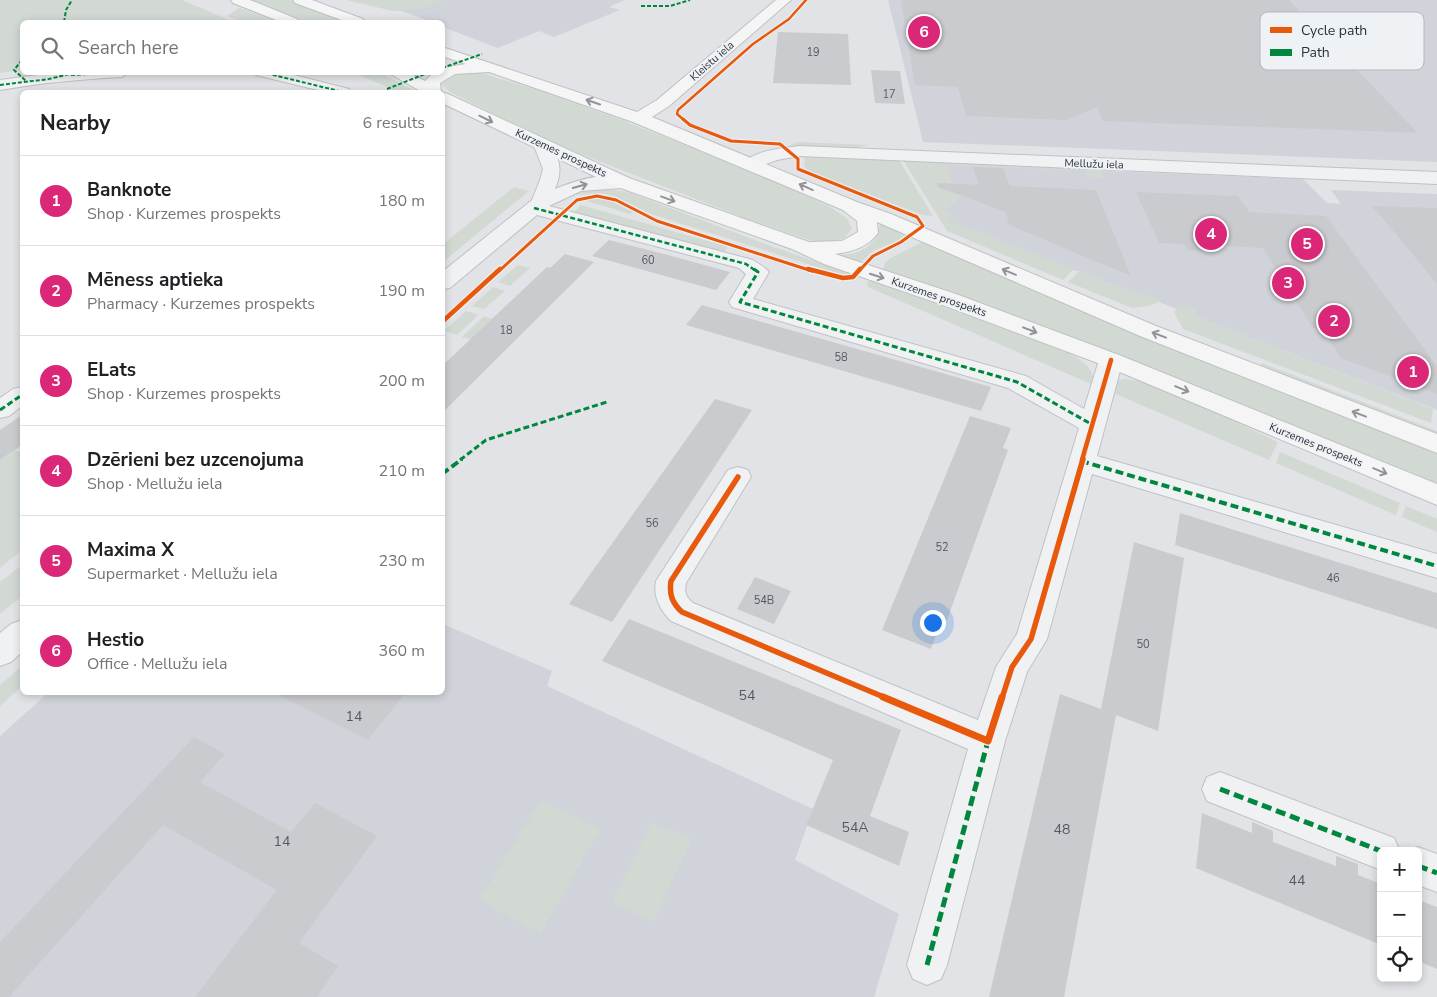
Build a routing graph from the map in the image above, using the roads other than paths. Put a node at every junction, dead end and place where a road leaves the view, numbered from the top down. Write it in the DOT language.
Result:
graph roads {
  1 [pos="238,0"];
  2 [pos="300,0"];
  3 [pos="784,0"];
  4 [pos="287,20"];
  5 [pos="353,20"];
  6 [pos="445,52"];
  7 [pos="502,72"];
  8 [pos="445,74"];
  9 [pos="65,75"];
  10 [pos="273,75"];
  11 [pos="400,75"];
  12 [pos="442,75"];
  13 [pos="38,76"];
  14 [pos="0,85"];
  15 [pos="335,90"];
  16 [pos="428,90"];
  17 [pos="435,90"];
  18 [pos="445,98"];
  19 [pos="639,118"];
  20 [pos="543,146"];
  21 [pos="754,164"];
  22 [pos="1437,178"];
  23 [pos="622,182"];
  24 [pos="537,205"];
  25 [pos="850,206"];
  26 [pos="799,245"];
  27 [pos="445,281"];
  28 [pos="1111,360"];
  29 [pos="20,396"];
  30 [pos="0,410"];
  31 [pos="1092,424"];
  32 [pos="1437,444"];
  33 [pos="1081,461"];
  34 [pos="738,477"];
  35 [pos="1437,495"];
  36 [pos="1437,566"];
  37 [pos="20,635"];
  38 [pos="0,652"];
  39 [pos="988,741"];
  40 [pos="1220,789"];
  41 [pos="1377,849"];
  42 [pos="1422,867"];
  43 [pos="1437,873"];
  44 [pos="927,965"];
  1 -- 4 [label="main road"];
  2 -- 5 [label="main road"];
  3 -- 19 [label="main road, Kleistu iela"];
  6 -- 7 [label="main road"];
  7 -- 8 [label="main road"];
  19 -- 7 [label="main road, one-way"];
  9 -- 13 [label="street"];
  10 -- 15 [label="street"];
  11 -- 16 [label="main road, Kurzemes prospekts"];
  12 -- 17 [label="main road"];
  13 -- 14 [label="street"];
  18 -- 20 [label="main road, Kurzemes prospekts, one-way"];
  19 -- 21 [label="main road"];
  20 -- 23 [label="main road, Kurzemes prospekts"];
  20 -- 24 [label="street"];
  21 -- 22 [label="street, Mellužu iela"];
  25 -- 21 [label="main road, one-way"];
  24 -- 23 [label="street, one-way"];
  23 -- 26 [label="main road, Kurzemes prospekts, one-way"];
  24 -- 27 [label="street"];
  24 -- 31 [label="street"];
  25 -- 26 [label="main road"];
  32 -- 25 [label="main road, one-way"];
  26 -- 28 [label="main road, Kurzemes prospekts, one-way"];
  28 -- 31 [label="street"];
  28 -- 35 [label="main road, Kurzemes prospekts, one-way"];
  29 -- 30 [label="street"];
  31 -- 33 [label="street"];
  33 -- 36 [label="street"];
  33 -- 39 [label="street"];
  34 -- 39 [label="street"];
  37 -- 38 [label="street"];
  39 -- 44 [label="street"];
  40 -- 41 [label="street"];
  42 -- 43 [label="street"];
}
